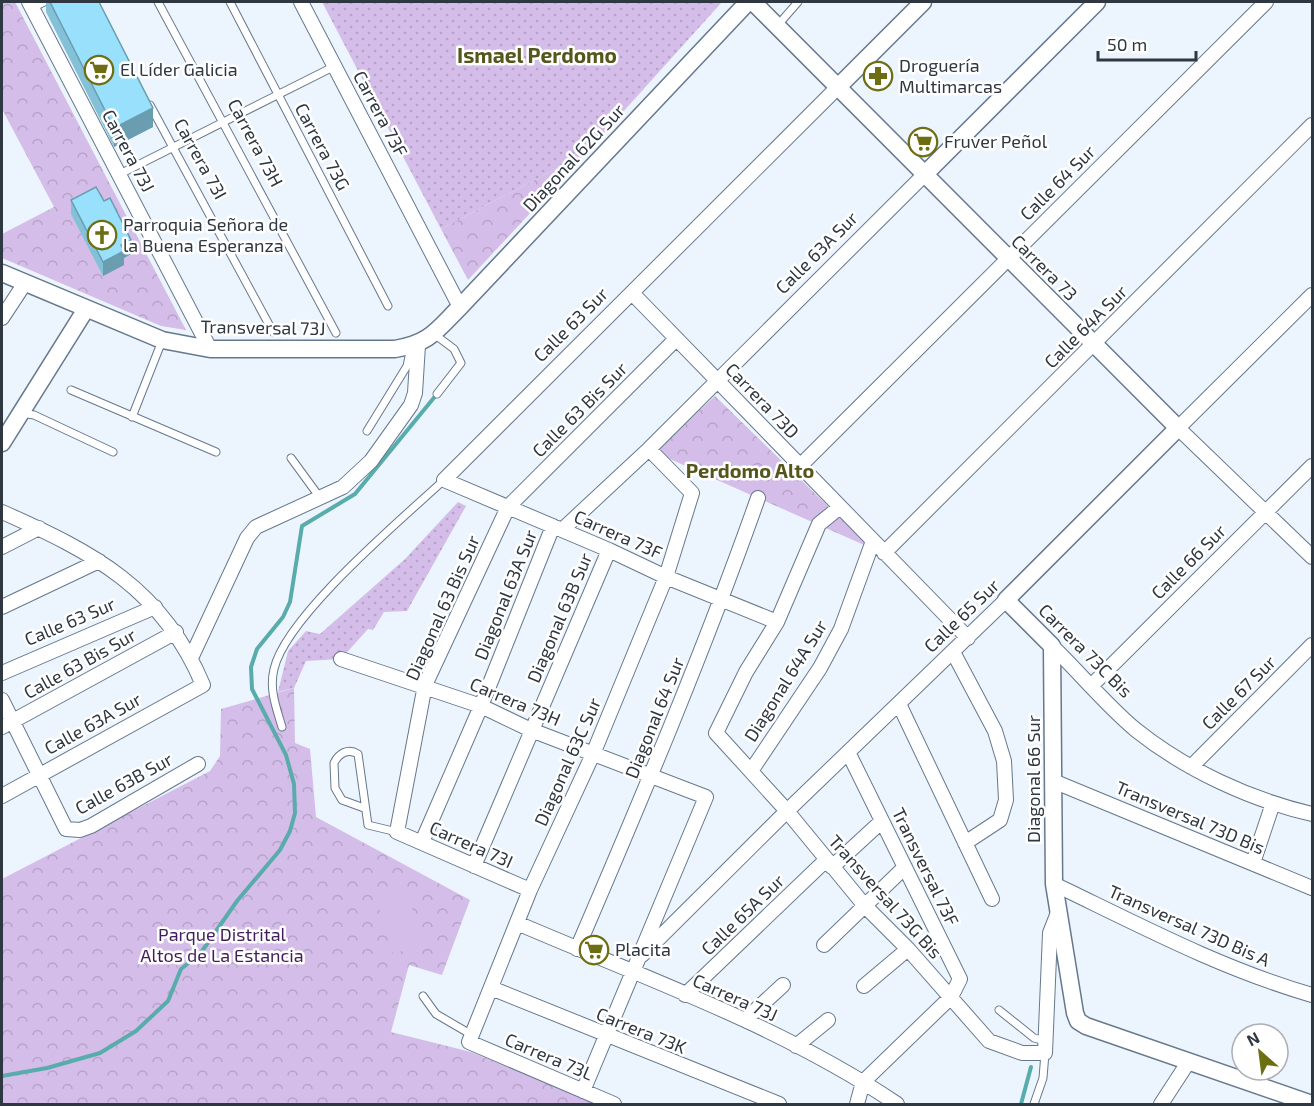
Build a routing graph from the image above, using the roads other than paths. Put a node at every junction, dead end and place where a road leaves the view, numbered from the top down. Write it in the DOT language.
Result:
graph roads {
  1 [pos="158,2"];
  2 [pos="230,2"];
  3 [pos="301,2"];
  4 [pos="748,2"];
  5 [pos="753,2"];
  6 [pos="798,2"];
  7 [pos="923,2"];
  8 [pos="1098,2"];
  9 [pos="1266,2"];
  10 [pos="35,4"];
  11 [pos="777,26"];
  12 [pos="335,66"];
  13 [pos="837,88"];
  14 [pos="278,94"];
  15 [pos="146,95"];
  16 [pos="223,122"];
  17 [pos="1312,125"];
  18 [pos="172,147"];
  19 [pos="120,174"];
  20 [pos="924,175"];
  21 [pos="1008,259"];
  22 [pos="2,273"];
  23 [pos="25,283"];
  24 [pos="632,293"];
  25 [pos="1312,295"];
  26 [pos="388,306"];
  27 [pos="460,307"];
  28 [pos="86,309"];
  29 [pos="2,318"];
  30 [pos="273,332"];
  31 [pos="336,333"];
  32 [pos="676,339"];
  33 [pos="162,340"];
  34 [pos="423,341"];
  35 [pos="1094,345"];
  36 [pos="210,349"];
  37 [pos="716,380"];
  38 [pos="70,390"];
  39 [pos="437,394"];
  40 [pos="21,413"];
  41 [pos="132,417"];
  42 [pos="1178,428"];
  43 [pos="367,431"];
  44 [pos="2,443"];
  45 [pos="649,449"];
  46 [pos="113,452"];
  47 [pos="216,452"];
  48 [pos="291,458"];
  49 [pos="800,466"];
  50 [pos="1312,466"];
  51 [pos="444,480"];
  52 [pos="758,498"];
  53 [pos="321,500"];
  54 [pos="508,507"];
  55 [pos="840,507"];
  56 [pos="2,512"];
  57 [pos="1265,512"];
  58 [pos="39,528"];
  59 [pos="557,528"];
  60 [pos="873,541"];
  61 [pos="2,547"];
  62 [pos="609,550"];
  63 [pos="884,553"];
  64 [pos="1312,557"];
  65 [pos="99,561"];
  66 [pos="666,577"];
  67 [pos="722,598"];
  68 [pos="1006,600"];
  69 [pos="155,607"];
  70 [pos="2,608"];
  71 [pos="777,622"];
  72 [pos="176,632"];
  73 [pos="968,638"];
  74 [pos="1312,645"];
  75 [pos="1052,646"];
  76 [pos="953,652"];
  77 [pos="191,658"];
  78 [pos="341,659"];
  79 [pos="2,673"];
  80 [pos="425,685"];
  81 [pos="1092,685"];
  82 [pos="2,700"];
  83 [pos="899,704"];
  84 [pos="482,706"];
  85 [pos="7,724"];
  86 [pos="282,727"];
  87 [pos="531,730"];
  88 [pos="848,752"];
  89 [pos="593,754"];
  90 [pos="198,764"];
  91 [pos="1191,767"];
  92 [pos="751,771"];
  93 [pos="38,777"];
  94 [pos="651,778"];
  95 [pos="1053,781"];
  96 [pos="2,796"];
  97 [pos="1273,803"];
  98 [pos="364,808"];
  99 [pos="787,811"];
  100 [pos="1312,814"];
  101 [pos="882,821"];
  102 [pos="397,832"];
  103 [pos="422,842"];
  104 [pos="965,843"];
  105 [pos="829,864"];
  106 [pos="1253,864"];
  107 [pos="474,866"];
  108 [pos="905,867"];
  109 [pos="1054,884"];
  110 [pos="1312,888"];
  111 [pos="530,891"];
  112 [pos="992,899"];
  113 [pos="865,906"];
  114 [pos="1059,910"];
  115 [pos="517,923"];
  116 [pos="824,945"];
  117 [pos="577,949"];
  118 [pos="908,949"];
  119 [pos="634,966"];
  120 [pos="783,985"];
  121 [pos="864,986"];
  122 [pos="491,988"];
  123 [pos="1312,994"];
  124 [pos="686,995"];
  125 [pos="423,996"];
  126 [pos="951,997"];
  127 [pos="999,1010"];
  128 [pos="745,1020"];
  129 [pos="828,1020"];
  130 [pos="605,1036"];
  131 [pos="471,1039"];
  132 [pos="796,1046"];
  133 [pos="1046,1047"];
  134 [pos="1189,1061"];
  135 [pos="863,1082"];
  136 [pos="583,1091"];
  137 [pos="614,1104"];
  138 [pos="779,1104"];
  139 [pos="857,1104"];
  140 [pos="897,1104"];
  141 [pos="1034,1104"];
  142 [pos="1161,1104"];
  143 [pos="1312,1104"];
  1 -- 16 [label="lane, Carrera 73H"];
  2 -- 14 [label="lane, Carrera 73G"];
  3 -- 12 [label="street, Carrera 73F"];
  4 -- 27 [label="street, Diagonal 62G Sur"];
  5 -- 11 [label="street, Carrera 73"];
  6 -- 11 [label="lane"];
  7 -- 13 [label="street, Calle 63 Sur"];
  8 -- 20 [label="street, Calle 63A Sur"];
  9 -- 21 [label="street, Calle 64 Sur"];
  10 -- 19 [label="street, Carrera 73J"];
  11 -- 13 [label="street, Carrera 73"];
  12 -- 14 [label="lane"];
  12 -- 27 [label="street, Carrera 73F"];
  13 -- 20 [label="street, Carrera 73"];
  13 -- 24 [label="street, Calle 63 Sur"];
  14 -- 16 [label="lane"];
  14 -- 26 [label="lane, Carrera 73G"];
  15 -- 18 [label="lane, Carrera 73I"];
  16 -- 18 [label="lane"];
  16 -- 31 [label="lane, Carrera 73H"];
  17 -- 35 [label="street, Calle 64A Sur"];
  18 -- 19 [label="lane"];
  18 -- 30 [label="lane, Carrera 73I"];
  19 -- 36 [label="street, Carrera 73J"];
  20 -- 21 [label="street, Carrera 73"];
  20 -- 37 [label="street, Calle 63A Sur"];
  21 -- 35 [label="street, Carrera 73"];
  21 -- 49 [label="street, Calle 64 Sur"];
  22 -- 23 [label="street, Transversal 73J"];
  23 -- 28 [label="street, Transversal 73J"];
  23 -- 29 [label="street"];
  24 -- 32 [label="street, Carrera 73D"];
  24 -- 51 [label="street, Calle 63 Sur"];
  25 -- 42 [label="street, Calle 65 Sur"];
  27 -- 34 [label="street, Diagonal 62G Sur"];
  28 -- 33 [label="street, Transversal 73J"];
  28 -- 40 [label="street"];
  32 -- 37 [label="street, Carrera 73D"];
  32 -- 54 [label="street, Calle 63 Bis Sur"];
  33 -- 36 [label="street, Transversal 73J"];
  33 -- 41 [label="lane"];
  34 -- 36 [label="street, Transversal 73J"];
  34 -- 39 [label="lane"];
  34 -- 43 [label="lane"];
  34 -- 53 [label="street"];
  35 -- 42 [label="street, Carrera 73"];
  35 -- 63 [label="street, Calle 64A Sur"];
  37 -- 45 [label="street, Calle 63A Sur"];
  37 -- 49 [label="street, Carrera 73D"];
  38 -- 41 [label="lane"];
  40 -- 44 [label="street"];
  40 -- 46 [label="lane"];
  41 -- 47 [label="lane"];
  42 -- 57 [label="street, Carrera 73"];
  42 -- 68 [label="street, Calle 65 Sur"];
  45 -- 59 [label="street, Calle 63A Sur"];
  45 -- 66 [label="street, Diagonal 63C Sur"];
  48 -- 53 [label="lane"];
  49 -- 55 [label="street, Carrera 73D"];
  50 -- 57 [label="street, Calle 66 Sur"];
  51 -- 54 [label="street, Carrera 73F"];
  51 -- 86 [label="lane, Calle 63 Sur"];
  52 -- 67 [label="street, Diagonal 64 Sur"];
  53 -- 77 [label="street"];
  54 -- 59 [label="street, Carrera 73F"];
  54 -- 80 [label="street, Diagonal 63 Bis Sur"];
  55 -- 60 [label="street, Carrera 73D"];
  55 -- 71 [label="street"];
  56 -- 58 [label="street"];
  57 -- 64 [label="street, Carrera 73"];
  57 -- 81 [label="street, Calle 66 Sur"];
  58 -- 61 [label="street"];
  58 -- 65 [label="street"];
  59 -- 62 [label="street, Carrera 73F"];
  59 -- 84 [label="street, Diagonal 63A Sur"];
  60 -- 63 [label="street, Carrera 73D"];
  60 -- 92 [label="street, Diagonal 64A Sur"];
  62 -- 66 [label="street, Carrera 73F"];
  62 -- 87 [label="street, Diagonal 63B Sur"];
  63 -- 73 [label="street, Carrera 73D"];
  65 -- 69 [label="street"];
  65 -- 70 [label="street"];
  66 -- 67 [label="street, Carrera 73F"];
  66 -- 89 [label="street, Diagonal 63C Sur"];
  67 -- 71 [label="street, Carrera 73F"];
  67 -- 94 [label="street, Diagonal 64 Sur"];
  68 -- 73 [label="street, Calle 65 Sur"];
  68 -- 75 [label="street, Carrera 73C Bis"];
  69 -- 72 [label="street"];
  69 -- 79 [label="street, Calle 63 Sur"];
  71 -- 92 [label="street, Transversal 73G Bis"];
  72 -- 77 [label="street"];
  72 -- 85 [label="street, Calle 63 Bis Sur"];
  73 -- 76 [label="street, Calle 65 Sur"];
  74 -- 91 [label="street, Calle 67 Sur"];
  75 -- 81 [label="street, Carrera 73C Bis"];
  75 -- 95 [label="street, Diagonal 66 Sur"];
  76 -- 83 [label="street, Calle 65 Sur"];
  76 -- 104 [label="street"];
  77 -- 93 [label="street, Calle 63A Sur"];
  78 -- 80 [label="street, Carrera 73H"];
  80 -- 84 [label="street, Carrera 73H"];
  80 -- 102 [label="street, Diagonal 63 Bis Sur"];
  81 -- 91 [label="street, Carrera 73C Bis"];
  82 -- 85 [label="street"];
  83 -- 88 [label="street, Calle 65 Sur"];
  83 -- 104 [label="street"];
  84 -- 87 [label="street, Carrera 73H"];
  84 -- 103 [label="street, Diagonal 63A Sur"];
  85 -- 93 [label="street"];
  87 -- 89 [label="street, Carrera 73H"];
  87 -- 107 [label="street, Diagonal 63B Sur"];
  88 -- 99 [label="street, Calle 65 Sur"];
  88 -- 101 [label="street, Transversal 73F"];
  89 -- 94 [label="street, Carrera 73H"];
  89 -- 111 [label="street, Diagonal 63C Sur"];
  90 -- 93 [label="street, Calle 63B Sur"];
  91 -- 97 [label="street, Carrera 73C Bis"];
  92 -- 99 [label="street, Transversal 73G Bis"];
  93 -- 96 [label="street, Calle 63A Sur"];
  94 -- 117 [label="street, Diagonal 64 Sur"];
  94 -- 119 [label="street, Carrera 73H"];
  95 -- 106 [label="street, Transversal 73D Bis"];
  95 -- 109 [label="street, Diagonal 66 Sur"];
  97 -- 100 [label="street, Carrera 73C Bis"];
  97 -- 106 [label="street"];
  98 -- 98 [label="lane"];
  98 -- 102 [label="lane"];
  99 -- 105 [label="street, Transversal 73G Bis"];
  99 -- 119 [label="street, Calle 65 Sur"];
  101 -- 105 [label="street, Calle 65A Sur"];
  101 -- 108 [label="street, Transversal 73F"];
  102 -- 103 [label="street, Carrera 73I"];
  103 -- 107 [label="street, Carrera 73I"];
  104 -- 112 [label="street"];
  105 -- 113 [label="street, Transversal 73G Bis"];
  105 -- 124 [label="street, Calle 65A Sur"];
  106 -- 110 [label="street, Transversal 73D Bis"];
  107 -- 111 [label="street, Carrera 73I"];
  108 -- 113 [label="street"];
  108 -- 126 [label="street, Transversal 73F"];
  109 -- 114 [label="street, Diagonal 66 Sur"];
  109 -- 123 [label="street, Transversal 73D Bis A"];
  111 -- 115 [label="street, Diagonal 63C Sur"];
  113 -- 116 [label="street"];
  113 -- 118 [label="street, Transversal 73G Bis"];
  114 -- 133 [label="street, Diagonal 66 Sur"];
  114 -- 134 [label="street, Diagonal 66 Sur"];
  115 -- 117 [label="street, Carrera 73J"];
  115 -- 122 [label="street, Diagonal 63C Sur"];
  117 -- 119 [label="street, Carrera 73J"];
  118 -- 121 [label="street"];
  118 -- 126 [label="street, Transversal 73G Bis"];
  119 -- 124 [label="street, Carrera 73J"];
  119 -- 130 [label="street"];
  120 -- 128 [label="street"];
  122 -- 130 [label="street, Carrera 73K"];
  122 -- 131 [label="street, Diagonal 63C Sur"];
  124 -- 128 [label="street, Carrera 73J"];
  125 -- 131 [label="lane"];
  126 -- 133 [label="street, Transversal 73G Bis"];
  126 -- 135 [label="street"];
  127 -- 133 [label="lane"];
  128 -- 132 [label="street, Carrera 73J"];
  129 -- 132 [label="street"];
  130 -- 136 [label="street"];
  130 -- 138 [label="street, Carrera 73K"];
  131 -- 136 [label="street, Carrera 73L"];
  132 -- 135 [label="street, Carrera 73J"];
  133 -- 141 [label="lane, Diagonal 66 Sur"];
  134 -- 142 [label="street"];
  134 -- 143 [label="street"];
  135 -- 139 [label="street"];
  135 -- 140 [label="street, Carrera 73J"];
  136 -- 137 [label="street, Carrera 73L"];
}
